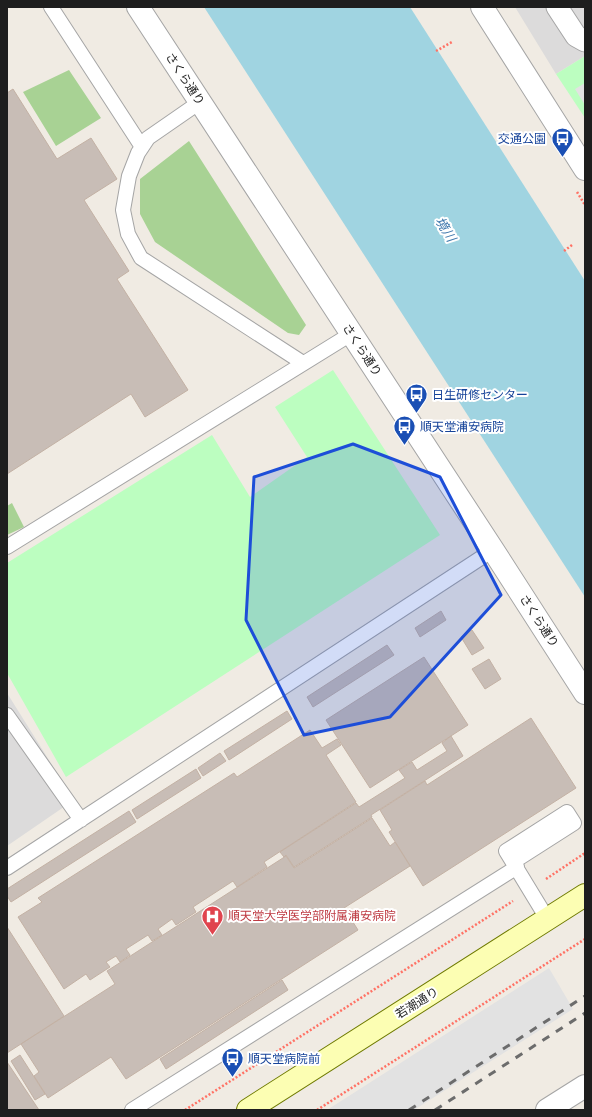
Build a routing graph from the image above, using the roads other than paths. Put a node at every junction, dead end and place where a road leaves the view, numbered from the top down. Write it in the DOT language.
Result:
graph roads {
  1 [pos="51,7"];
  2 [pos="138,7"];
  3 [pos="482,7"];
  4 [pos="557,7"];
  5 [pos="585,41"];
  6 [pos="200,102"];
  7 [pos="142,147"];
  8 [pos="585,169"];
  9 [pos="351,334"];
  10 [pos="303,363"];
  11 [pos="7,547"];
  12 [pos="493,550"];
  13 [pos="585,693"];
  14 [pos="7,715"];
  15 [pos="81,820"];
  16 [pos="7,868"];
  17 [pos="585,895"];
  18 [pos="548,920"];
  19 [pos="585,1086"];
  20 [pos="132,1110"];
  21 [pos="248,1110"];
  22 [pos="547,1110"];
  1 -- 7 [label="lane"];
  2 -- 6 [label="street, さくら通り"];
  3 -- 8 [label="street"];
  4 -- 5 [label="street"];
  6 -- 7 [label="lane"];
  6 -- 9 [label="street, さくら通り"];
  7 -- 10 [label="lane"];
  9 -- 10 [label="lane"];
  9 -- 12 [label="street, さくら通り"];
  10 -- 11 [label="lane"];
  12 -- 13 [label="street, さくら通り"];
  12 -- 15 [label="lane"];
  14 -- 15 [label="lane"];
  15 -- 16 [label="lane"];
  17 -- 18 [label="main road, 若潮通り"];
  18 -- 20 [label="lane"];
  18 -- 21 [label="main road, 若潮通り"];
  19 -- 22 [label="street"];
}
